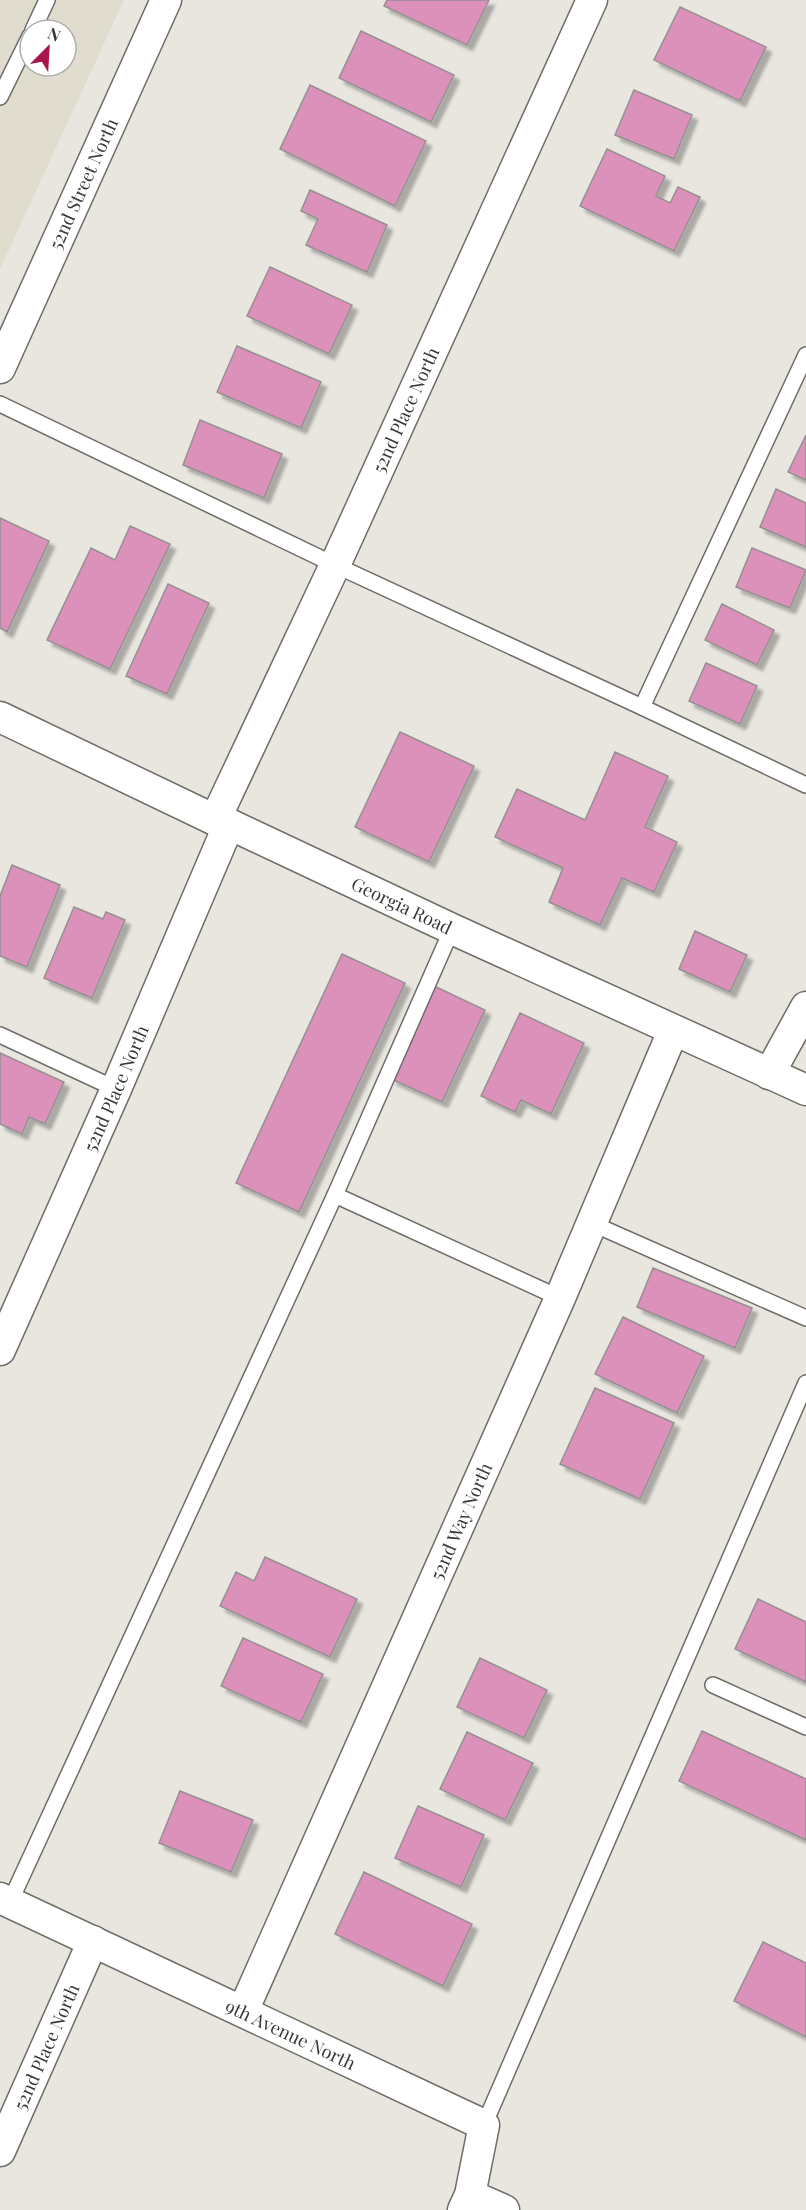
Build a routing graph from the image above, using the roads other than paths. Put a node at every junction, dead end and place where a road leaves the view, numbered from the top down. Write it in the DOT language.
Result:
graph roads {
  1 [pos="47,0"];
  2 [pos="166,0"];
  3 [pos="592,0"];
  4 [pos="39,18"];
  5 [pos="18,60"];
  6 [pos="0,97"];
  7 [pos="806,355"];
  8 [pos="0,368"];
  9 [pos="0,404"];
  10 [pos="335,565"];
  11 [pos="642,707"];
  12 [pos="0,717"];
  13 [pos="806,785"];
  14 [pos="222,822"];
  15 [pos="452,929"];
  16 [pos="806,1007"];
  17 [pos="673,1031"];
  18 [pos="0,1035"];
  19 [pos="769,1074"];
  20 [pos="116,1089"];
  21 [pos="806,1090"];
  22 [pos="335,1196"];
  23 [pos="591,1223"];
  24 [pos="560,1298"];
  25 [pos="806,1318"];
  26 [pos="0,1350"];
  27 [pos="804,1393"];
  28 [pos="713,1685"];
  29 [pos="806,1727"];
  30 [pos="5,1900"];
  31 [pos="93,1941"];
  32 [pos="243,2011"];
  33 [pos="484,2125"];
  34 [pos="0,2151"];
  35 [pos="466,2202"];
  36 [pos="504,2210"];
  1 -- 4 [label="lane"];
  2 -- 8 [label="street, 52nd Street North"];
  3 -- 10 [label="street, 52nd Place North"];
  5 -- 6 [label="lane"];
  7 -- 11 [label="lane"];
  9 -- 10 [label="lane"];
  10 -- 11 [label="lane"];
  10 -- 14 [label="street, 52nd Place North"];
  11 -- 13 [label="lane"];
  12 -- 14 [label="street, Georgia Road"];
  14 -- 15 [label="street, Georgia Road"];
  14 -- 20 [label="street, 52nd Place North"];
  15 -- 17 [label="street, Georgia Road"];
  15 -- 22 [label="lane"];
  16 -- 19 [label="street"];
  17 -- 19 [label="street, Georgia Road"];
  17 -- 23 [label="street, 52nd Way North"];
  18 -- 20 [label="lane"];
  19 -- 21 [label="street, Georgia Road"];
  20 -- 26 [label="street, 52nd Place North"];
  22 -- 24 [label="lane"];
  22 -- 30 [label="lane"];
  23 -- 24 [label="street, 52nd Way North"];
  23 -- 25 [label="lane"];
  24 -- 32 [label="street, 52nd Way North"];
  27 -- 33 [label="lane"];
  28 -- 29 [label="lane"];
  30 -- 31 [label="street, 9th Avenue North"];
  31 -- 32 [label="street, 9th Avenue North"];
  31 -- 34 [label="street, 52nd Place North"];
  32 -- 33 [label="street, 9th Avenue North"];
  33 -- 35 [label="street"];
  35 -- 36 [label="street"];
}
